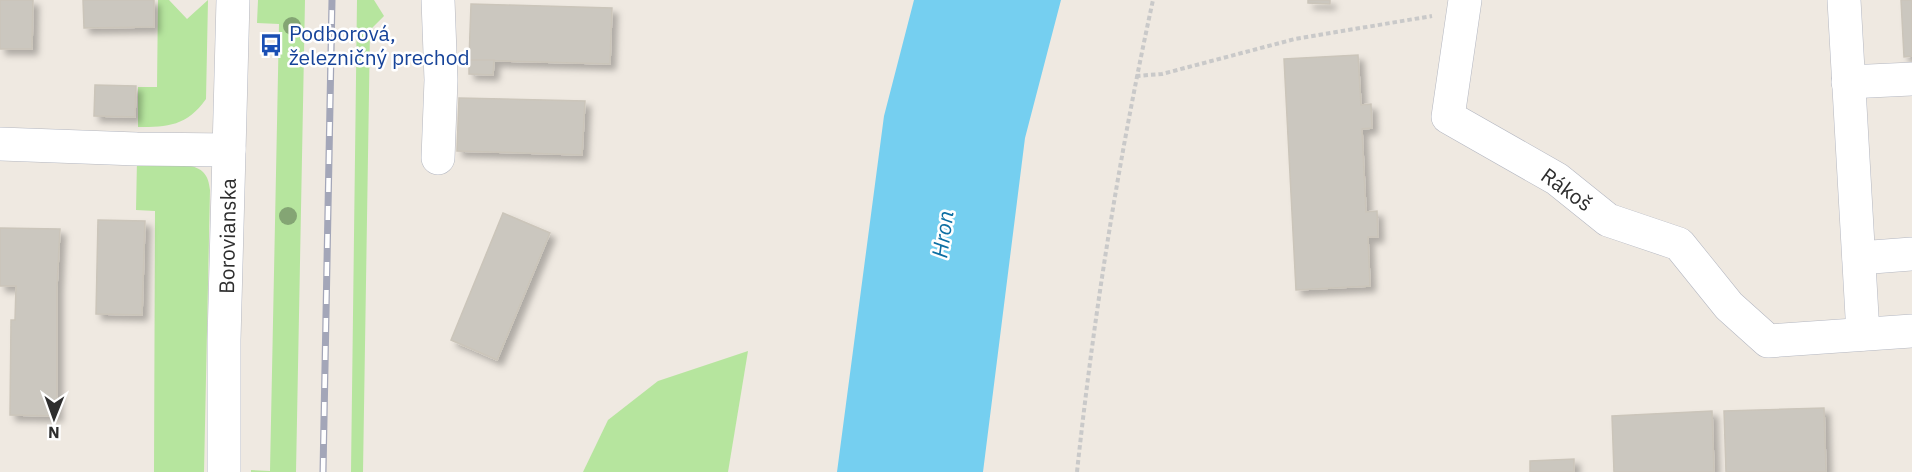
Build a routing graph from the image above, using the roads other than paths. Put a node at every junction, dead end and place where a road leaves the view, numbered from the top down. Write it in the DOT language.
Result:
graph roads {
  1 [pos="233,0"];
  2 [pos="438,0"];
  3 [pos="1844,0"];
  4 [pos="1464,5"];
  5 [pos="1912,79"];
  6 [pos="1848,82"];
  7 [pos="0,144"];
  8 [pos="229,150"];
  9 [pos="438,158"];
  10 [pos="1912,254"];
  11 [pos="1858,258"];
  12 [pos="1912,331"];
  13 [pos="1863,334"];
  14 [pos="224,472"];
  1 -- 8 [label="street, Borovianska"];
  2 -- 9 [label="street"];
  3 -- 6 [label="street"];
  4 -- 13 [label="street, Rákoš"];
  5 -- 6 [label="street"];
  6 -- 11 [label="street"];
  7 -- 8 [label="street"];
  8 -- 14 [label="street, Borovianska"];
  10 -- 11 [label="street"];
  11 -- 13 [label="street"];
  12 -- 13 [label="street"];
}
